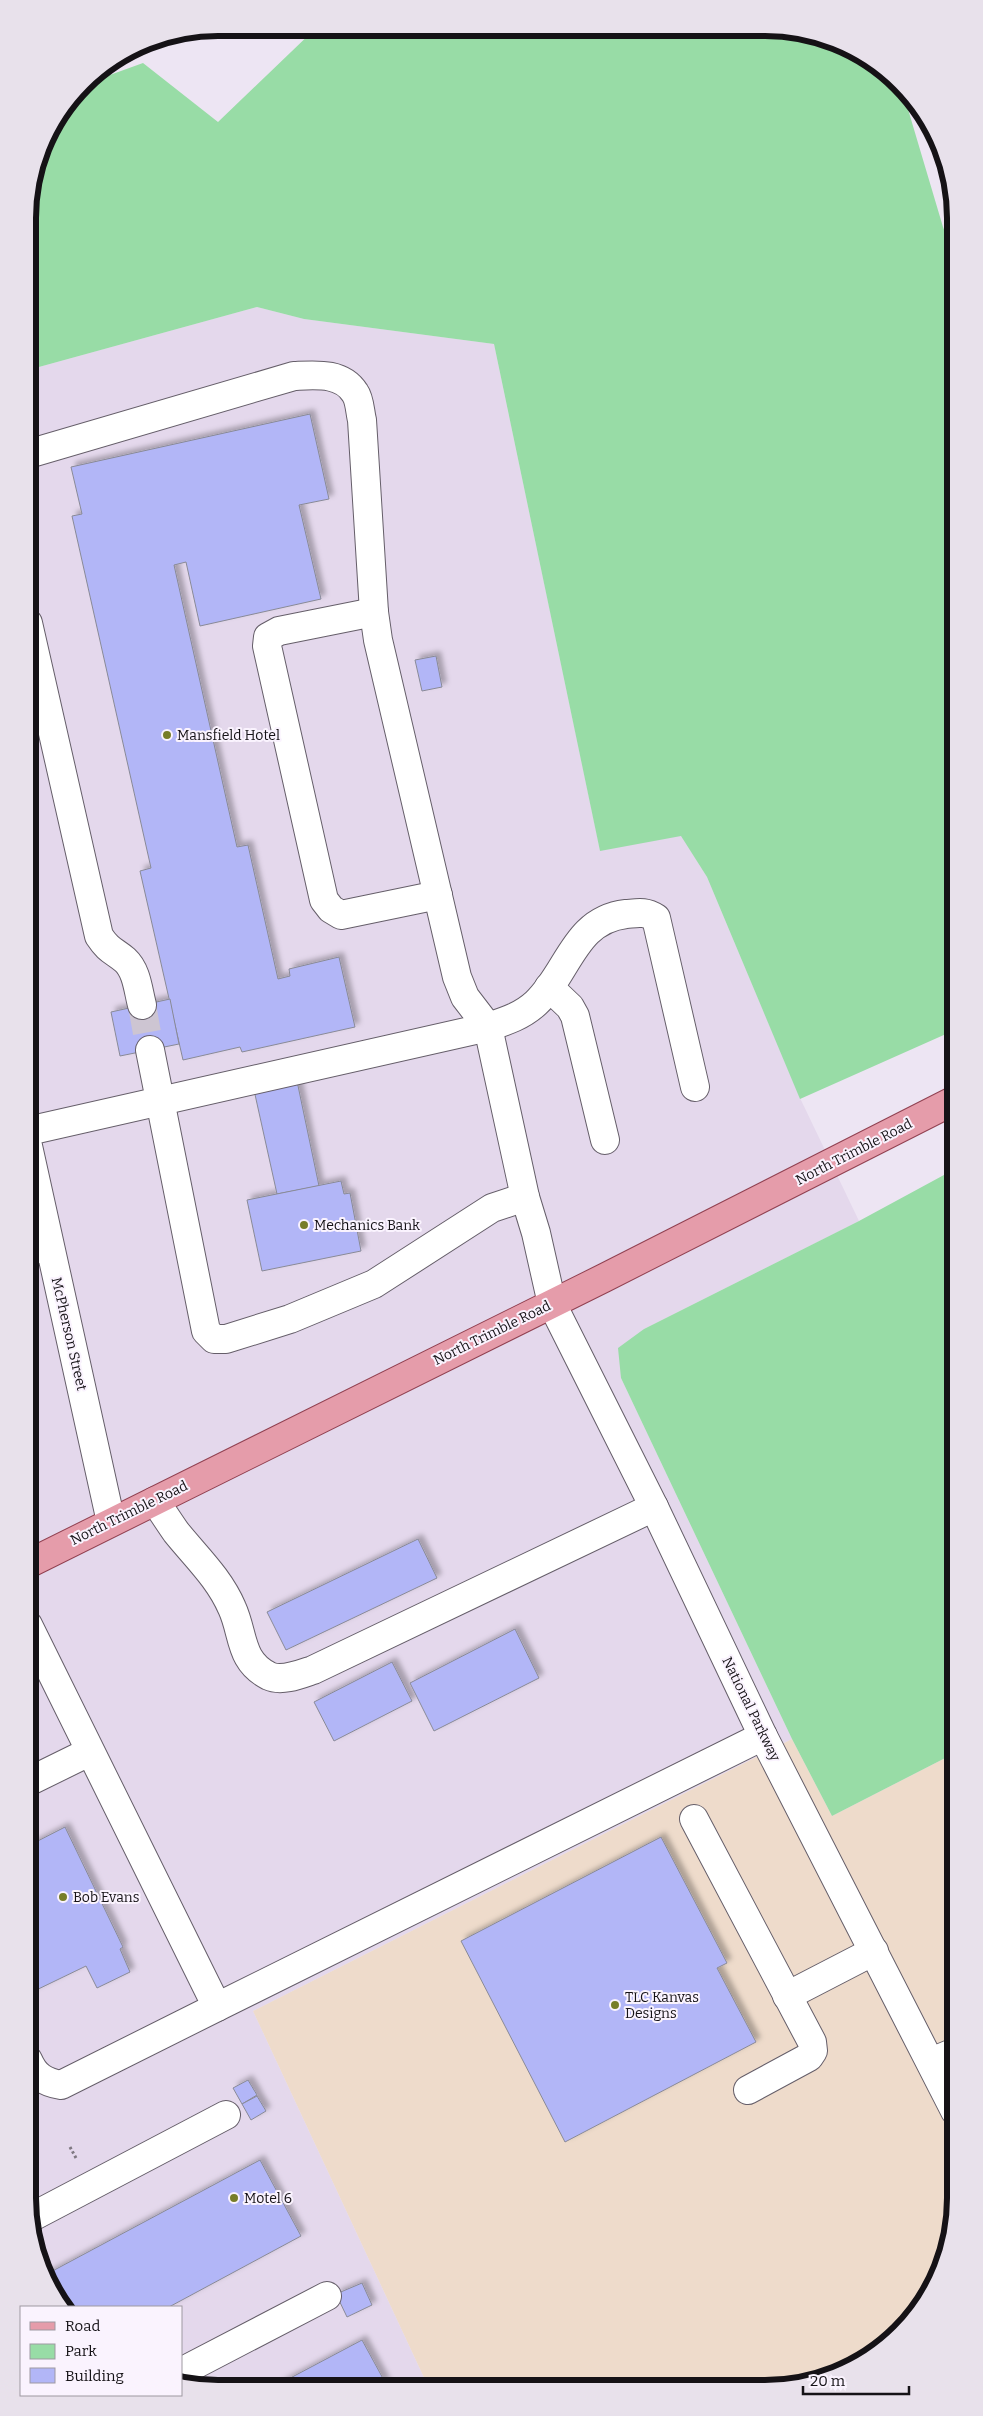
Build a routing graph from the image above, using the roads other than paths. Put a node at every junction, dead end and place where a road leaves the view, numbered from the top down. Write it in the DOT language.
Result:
graph roads {
  1 [pos="36,452"];
  2 [pos="374,612"];
  3 [pos="36,658"];
  4 [pos="438,895"];
  5 [pos="549,987"];
  6 [pos="142,1005"];
  7 [pos="488,1027"];
  8 [pos="150,1050"];
  9 [pos="695,1087"];
  10 [pos="161,1099"];
  11 [pos="947,1104"];
  12 [pos="36,1129"];
  13 [pos="605,1140"];
  14 [pos="525,1198"];
  15 [pos="36,1228"];
  16 [pos="38,1249"];
  17 [pos="552,1304"];
  18 [pos="155,1501"];
  19 [pos="654,1507"];
  20 [pos="111,1522"];
  21 [pos="36,1560"];
  22 [pos="36,1642"];
  23 [pos="763,1736"];
  24 [pos="89,1752"];
  25 [pos="36,1778"];
  26 [pos="694,1819"];
  27 [pos="874,1951"];
  28 [pos="788,1996"];
  29 [pos="217,2007"];
  30 [pos="947,2055"];
  31 [pos="930,2062"];
  32 [pos="36,2074"];
  33 [pos="748,2090"];
  34 [pos="947,2095"];
  35 [pos="226,2115"];
  36 [pos="37,2214"];
  37 [pos="327,2296"];
  38 [pos="182,2371"];
  1 -- 2 [label="street"];
  2 -- 4 [label="street"];
  2 -- 4 [label="street"];
  3 -- 6 [label="street"];
  4 -- 7 [label="street"];
  5 -- 7 [label="street"];
  5 -- 9 [label="street"];
  5 -- 13 [label="street"];
  7 -- 10 [label="street"];
  7 -- 14 [label="street, National Parkway"];
  8 -- 10 [label="street"];
  10 -- 12 [label="street"];
  10 -- 14 [label="street"];
  11 -- 17 [label="main road, North Trimble Road"];
  14 -- 17 [label="street, National Parkway"];
  15 -- 16 [label="street, McPherson Street"];
  16 -- 20 [label="street, McPherson Street"];
  17 -- 18 [label="main road, North Trimble Road"];
  17 -- 19 [label="street, National Parkway"];
  18 -- 19 [label="street"];
  18 -- 20 [label="main road, North Trimble Road"];
  19 -- 23 [label="street, National Parkway"];
  20 -- 21 [label="main road, North Trimble Road"];
  22 -- 24 [label="street"];
  23 -- 27 [label="street, National Parkway"];
  23 -- 29 [label="street"];
  24 -- 25 [label="street"];
  24 -- 29 [label="street"];
  26 -- 28 [label="street"];
  27 -- 28 [label="street"];
  27 -- 31 [label="street, National Parkway"];
  28 -- 33 [label="street"];
  29 -- 32 [label="street"];
  30 -- 31 [label="street"];
  31 -- 34 [label="street, National Parkway"];
  35 -- 36 [label="street"];
  37 -- 38 [label="street"];
}
